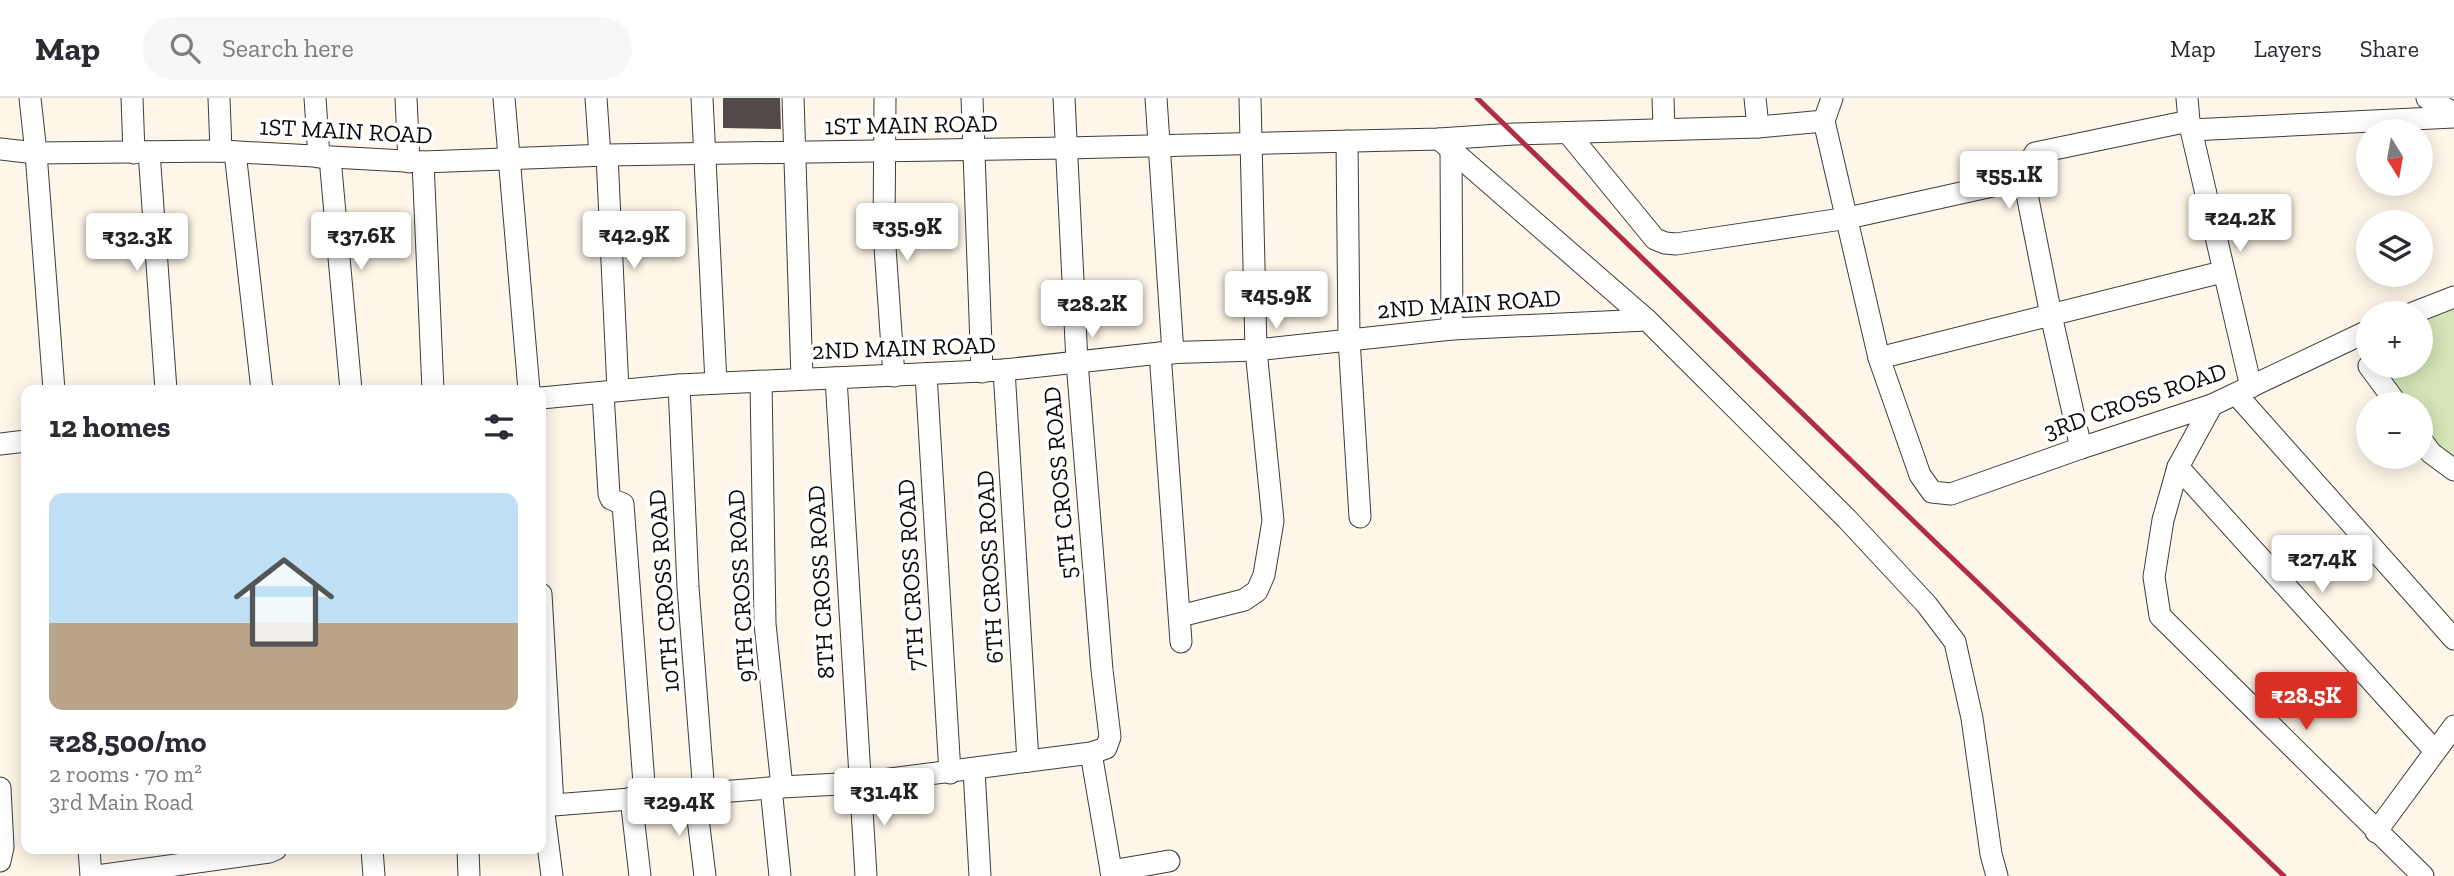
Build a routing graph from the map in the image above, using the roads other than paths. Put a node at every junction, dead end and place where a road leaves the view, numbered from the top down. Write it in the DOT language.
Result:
graph roads {
  1 [pos="30,98"];
  2 [pos="132,98"];
  3 [pos="219,98"];
  4 [pos="315,98"];
  5 [pos="406,98"];
  6 [pos="504,98"];
  7 [pos="596,98"];
  8 [pos="702,98"];
  9 [pos="793,98"];
  10 [pos="885,98"];
  11 [pos="972,98"];
  12 [pos="1064,98"];
  13 [pos="1156,98"];
  14 [pos="1251,98"];
  15 [pos="1663,98"];
  16 [pos="1755,98"];
  17 [pos="1832,98"];
  18 [pos="2187,98"];
  19 [pos="2427,98"];
  20 [pos="2454,115"];
  21 [pos="1824,121"];
  22 [pos="2190,125"];
  23 [pos="1758,127"];
  24 [pos="1664,130"];
  25 [pos="1569,133"];
  26 [pos="1347,141"];
  27 [pos="1253,143"];
  28 [pos="1159,144"];
  29 [pos="1445,145"];
  30 [pos="1066,148"];
  31 [pos="0,149"];
  32 [pos="973,149"];
  33 [pos="228,151"];
  34 [pos="886,152"];
  35 [pos="36,153"];
  36 [pos="142,153"];
  37 [pos="794,153"];
  38 [pos="705,154"];
  39 [pos="604,156"];
  40 [pos="324,158"];
  41 [pos="510,158"];
  42 [pos="416,162"];
  43 [pos="2024,179"];
  44 [pos="1847,218"];
  45 [pos="2222,272"];
  46 [pos="2454,298"];
  47 [pos="2433,306"];
  48 [pos="2051,315"];
  49 [pos="1647,320"];
  50 [pos="1452,329"];
  51 [pos="2356,336"];
  52 [pos="1349,339"];
  53 [pos="1256,350"];
  54 [pos="1166,353"];
  55 [pos="1879,358"];
  56 [pos="1077,362"];
  57 [pos="1004,370"];
  58 [pos="982,372"];
  59 [pos="926,374"];
  60 [pos="894,376"];
  61 [pos="836,378"];
  62 [pos="802,379"];
  63 [pos="761,382"];
  64 [pos="716,383"];
  65 [pos="54,385"];
  66 [pos="165,385"];
  67 [pos="261,385"];
  68 [pos="350,385"];
  69 [pos="433,385"];
  70 [pos="529,385"];
  71 [pos="679,385"];
  72 [pos="611,391"];
  73 [pos="2244,391"];
  74 [pos="546,398"];
  75 [pos="2212,405"];
  76 [pos="21,442"];
  77 [pos="0,444"];
  78 [pos="2081,448"];
  79 [pos="2433,454"];
  80 [pos="2178,467"];
  81 [pos="2454,470"];
  82 [pos="1360,517"];
  83 [pos="1180,616"];
  84 [pos="2454,639"];
  85 [pos="1181,642"];
  86 [pos="2454,726"];
  87 [pos="2435,751"];
  88 [pos="1091,753"];
  89 [pos="1028,761"];
  90 [pos="974,770"];
  91 [pos="950,773"];
  92 [pos="859,783"];
  93 [pos="0,788"];
  94 [pos="777,788"];
  95 [pos="700,794"];
  96 [pos="638,798"];
  97 [pos="546,806"];
  98 [pos="546,816"];
  99 [pos="2376,832"];
  100 [pos="89,854"];
  101 [pos="211,854"];
  102 [pos="372,854"];
  103 [pos="468,854"];
  104 [pos="180,856"];
  105 [pos="0,861"];
  106 [pos="1169,861"];
  107 [pos="1111,874"];
  108 [pos="91,876"];
  109 [pos="97,876"];
  110 [pos="374,876"];
  111 [pos="469,876"];
  112 [pos="552,876"];
  113 [pos="640,876"];
  114 [pos="705,876"];
  115 [pos="780,876"];
  116 [pos="866,876"];
  117 [pos="980,876"];
  118 [pos="1997,876"];
  119 [pos="2424,876"];
  1 -- 35 [label="street"];
  2 -- 36 [label="street"];
  3 -- 33 [label="street"];
  4 -- 40 [label="street"];
  5 -- 42 [label="street"];
  6 -- 41 [label="street"];
  7 -- 39 [label="street"];
  8 -- 38 [label="street"];
  9 -- 37 [label="street"];
  10 -- 34 [label="street"];
  11 -- 32 [label="street"];
  12 -- 30 [label="street, 5TH CROSS ROAD"];
  13 -- 28 [label="street"];
  14 -- 27 [label="street"];
  15 -- 24 [label="street"];
  16 -- 23 [label="street"];
  17 -- 21 [label="street"];
  18 -- 22 [label="street"];
  19 -- 20 [label="street"];
  20 -- 22 [label="street"];
  21 -- 23 [label="street, 1ST MAIN ROAD"];
  21 -- 44 [label="street"];
  22 -- 43 [label="street"];
  22 -- 45 [label="street"];
  23 -- 24 [label="street, 1ST MAIN ROAD"];
  24 -- 25 [label="street, 1ST MAIN ROAD"];
  25 -- 29 [label="street, 1ST MAIN ROAD"];
  25 -- 44 [label="street"];
  26 -- 27 [label="street, 1ST MAIN ROAD"];
  26 -- 29 [label="street, 1ST MAIN ROAD"];
  26 -- 52 [label="street"];
  27 -- 28 [label="street, 1ST MAIN ROAD"];
  27 -- 53 [label="street"];
  28 -- 30 [label="street, 1ST MAIN ROAD"];
  28 -- 54 [label="street"];
  29 -- 49 [label="street"];
  29 -- 50 [label="street"];
  30 -- 32 [label="street, 1ST MAIN ROAD"];
  30 -- 56 [label="street, 5TH CROSS ROAD"];
  31 -- 35 [label="street, 1ST MAIN ROAD"];
  32 -- 34 [label="street, 1ST MAIN ROAD"];
  32 -- 58 [label="street"];
  33 -- 36 [label="street, 1ST MAIN ROAD"];
  33 -- 40 [label="street, 1ST MAIN ROAD"];
  33 -- 67 [label="street"];
  34 -- 37 [label="street, 1ST MAIN ROAD"];
  34 -- 60 [label="street"];
  35 -- 36 [label="street, 1ST MAIN ROAD"];
  35 -- 65 [label="street"];
  36 -- 66 [label="street"];
  37 -- 38 [label="street, 1ST MAIN ROAD"];
  37 -- 62 [label="street"];
  38 -- 39 [label="street, 1ST MAIN ROAD"];
  38 -- 64 [label="street"];
  39 -- 41 [label="street, 1ST MAIN ROAD"];
  39 -- 72 [label="street"];
  40 -- 42 [label="street, 1ST MAIN ROAD"];
  40 -- 68 [label="street"];
  41 -- 42 [label="street, 1ST MAIN ROAD"];
  41 -- 70 [label="street"];
  42 -- 69 [label="street"];
  43 -- 44 [label="street"];
  43 -- 48 [label="street"];
  44 -- 55 [label="street"];
  45 -- 48 [label="street"];
  45 -- 73 [label="street"];
  46 -- 47 [label="street"];
  48 -- 55 [label="street"];
  48 -- 78 [label="street"];
  49 -- 50 [label="street, 2ND MAIN ROAD"];
  49 -- 118 [label="street"];
  50 -- 52 [label="street, 2ND MAIN ROAD"];
  51 -- 73 [label="street, 3RD CROSS ROAD"];
  52 -- 53 [label="street, 2ND MAIN ROAD"];
  52 -- 82 [label="street"];
  53 -- 54 [label="street, 2ND MAIN ROAD"];
  53 -- 83 [label="street"];
  54 -- 56 [label="street, 2ND MAIN ROAD"];
  54 -- 83 [label="street"];
  55 -- 78 [label="street, 3RD CROSS ROAD"];
  56 -- 57 [label="street, 2ND MAIN ROAD"];
  56 -- 88 [label="street, 5TH CROSS ROAD"];
  57 -- 58 [label="street, 2ND MAIN ROAD"];
  57 -- 89 [label="street, 6TH CROSS ROAD"];
  58 -- 59 [label="street, 2ND MAIN ROAD"];
  59 -- 60 [label="street, 2ND MAIN ROAD"];
  59 -- 91 [label="street, 7TH CROSS ROAD"];
  60 -- 61 [label="street, 2ND MAIN ROAD"];
  61 -- 62 [label="street, 2ND MAIN ROAD"];
  61 -- 92 [label="street, 8TH CROSS ROAD"];
  62 -- 63 [label="street, 2ND MAIN ROAD"];
  63 -- 64 [label="street, 2ND MAIN ROAD"];
  63 -- 94 [label="street, 9TH CROSS ROAD"];
  64 -- 71 [label="street, 2ND MAIN ROAD"];
  71 -- 72 [label="street, 2ND MAIN ROAD"];
  71 -- 95 [label="street, 10TH CROSS ROAD"];
  72 -- 74 [label="street, 2ND MAIN ROAD"];
  72 -- 96 [label="street"];
  73 -- 75 [label="street, 3RD CROSS ROAD"];
  73 -- 84 [label="street"];
  75 -- 78 [label="street, 3RD CROSS ROAD"];
  75 -- 80 [label="street"];
  76 -- 77 [label="street"];
  79 -- 81 [label="street"];
  80 -- 87 [label="street"];
  80 -- 99 [label="street"];
  83 -- 85 [label="street"];
  86 -- 87 [label="street"];
  87 -- 99 [label="street"];
  88 -- 89 [label="street"];
  88 -- 107 [label="street"];
  89 -- 90 [label="street"];
  90 -- 91 [label="street"];
  90 -- 117 [label="street"];
  91 -- 92 [label="street"];
  92 -- 94 [label="street"];
  92 -- 116 [label="street, 8TH CROSS ROAD"];
  93 -- 105 [label="street"];
  94 -- 95 [label="street"];
  94 -- 115 [label="street, 9TH CROSS ROAD"];
  95 -- 96 [label="street"];
  95 -- 114 [label="street, 10TH CROSS ROAD"];
  96 -- 97 [label="street"];
  96 -- 113 [label="street"];
  98 -- 112 [label="street"];
  99 -- 119 [label="street"];
  100 -- 108 [label="street"];
  101 -- 104 [label="street"];
  102 -- 110 [label="street"];
  103 -- 111 [label="street"];
  104 -- 109 [label="street"];
  106 -- 107 [label="street"];
}
